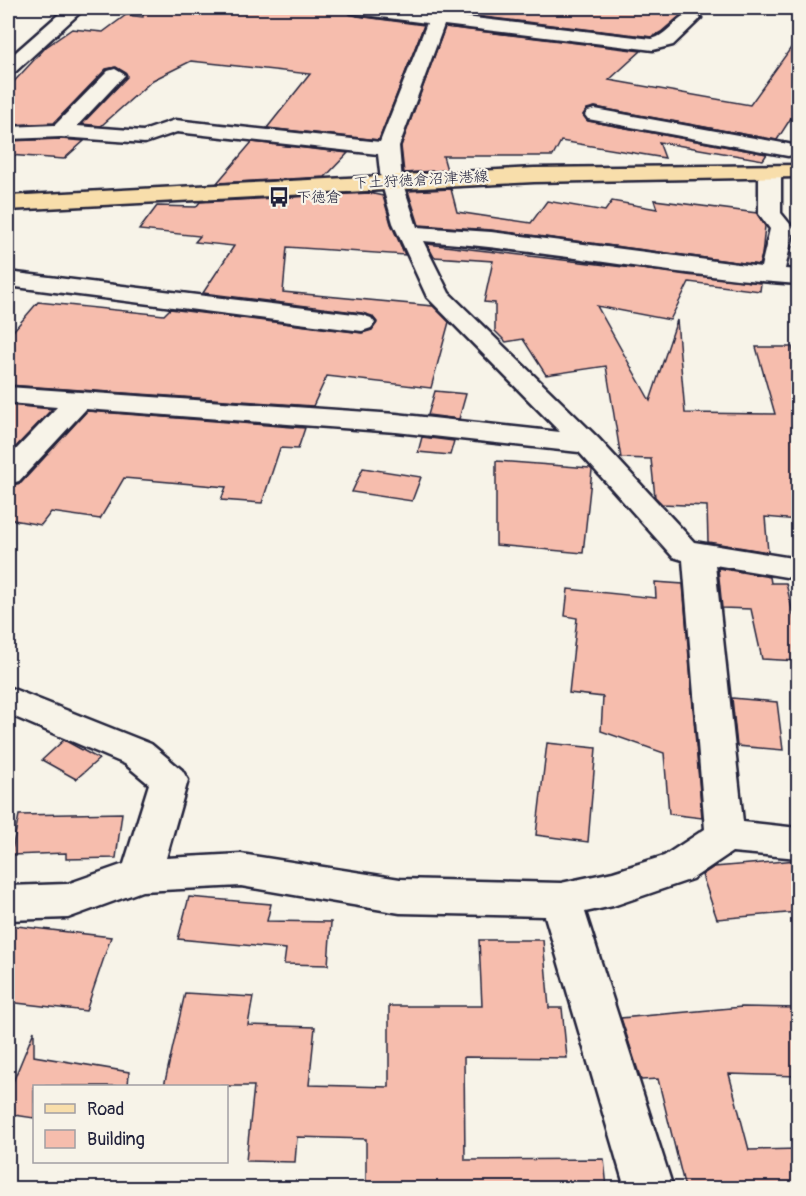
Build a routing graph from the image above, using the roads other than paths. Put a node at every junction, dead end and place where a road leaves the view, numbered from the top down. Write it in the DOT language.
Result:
graph roads {
  1 [pos="76,8"];
  2 [pos="357,9"];
  3 [pos="439,14"];
  4 [pos="692,18"];
  5 [pos="8,68"];
  6 [pos="115,75"];
  7 [pos="595,115"];
  8 [pos="60,131"];
  9 [pos="8,133"];
  10 [pos="793,141"];
  11 [pos="388,149"];
  12 [pos="782,171"];
  13 [pos="390,182"];
  14 [pos="8,203"];
  15 [pos="410,233"];
  16 [pos="772,273"];
  17 [pos="798,277"];
  18 [pos="8,279"];
  19 [pos="362,323"];
  20 [pos="8,395"];
  21 [pos="78,401"];
  22 [pos="588,444"];
  23 [pos="8,475"];
  24 [pos="698,554"];
  25 [pos="798,569"];
  26 [pos="8,700"];
  27 [pos="725,836"];
  28 [pos="798,843"];
  29 [pos="141,875"];
  30 [pos="561,900"];
  31 [pos="8,903"];
  32 [pos="649,1188"];
  1 -- 5 [label="street"];
  2 -- 3 [label="street"];
  3 -- 4 [label="street"];
  3 -- 11 [label="street"];
  6 -- 8 [label="street"];
  7 -- 10 [label="street"];
  8 -- 9 [label="street"];
  8 -- 11 [label="street"];
  10 -- 12 [label="street"];
  11 -- 13 [label="street"];
  12 -- 13 [label="main road, 下土狩徳倉沼津港線"];
  12 -- 16 [label="street"];
  13 -- 14 [label="main road, 下土狩徳倉沼津港線"];
  13 -- 15 [label="street"];
  15 -- 16 [label="street"];
  15 -- 22 [label="street"];
  16 -- 17 [label="street"];
  18 -- 19 [label="street"];
  20 -- 21 [label="street"];
  21 -- 22 [label="street"];
  21 -- 23 [label="street"];
  22 -- 24 [label="street"];
  24 -- 25 [label="street"];
  24 -- 27 [label="street"];
  26 -- 29 [label="street"];
  27 -- 28 [label="street"];
  27 -- 30 [label="street"];
  29 -- 30 [label="street"];
  29 -- 31 [label="street"];
  30 -- 32 [label="street"];
}
